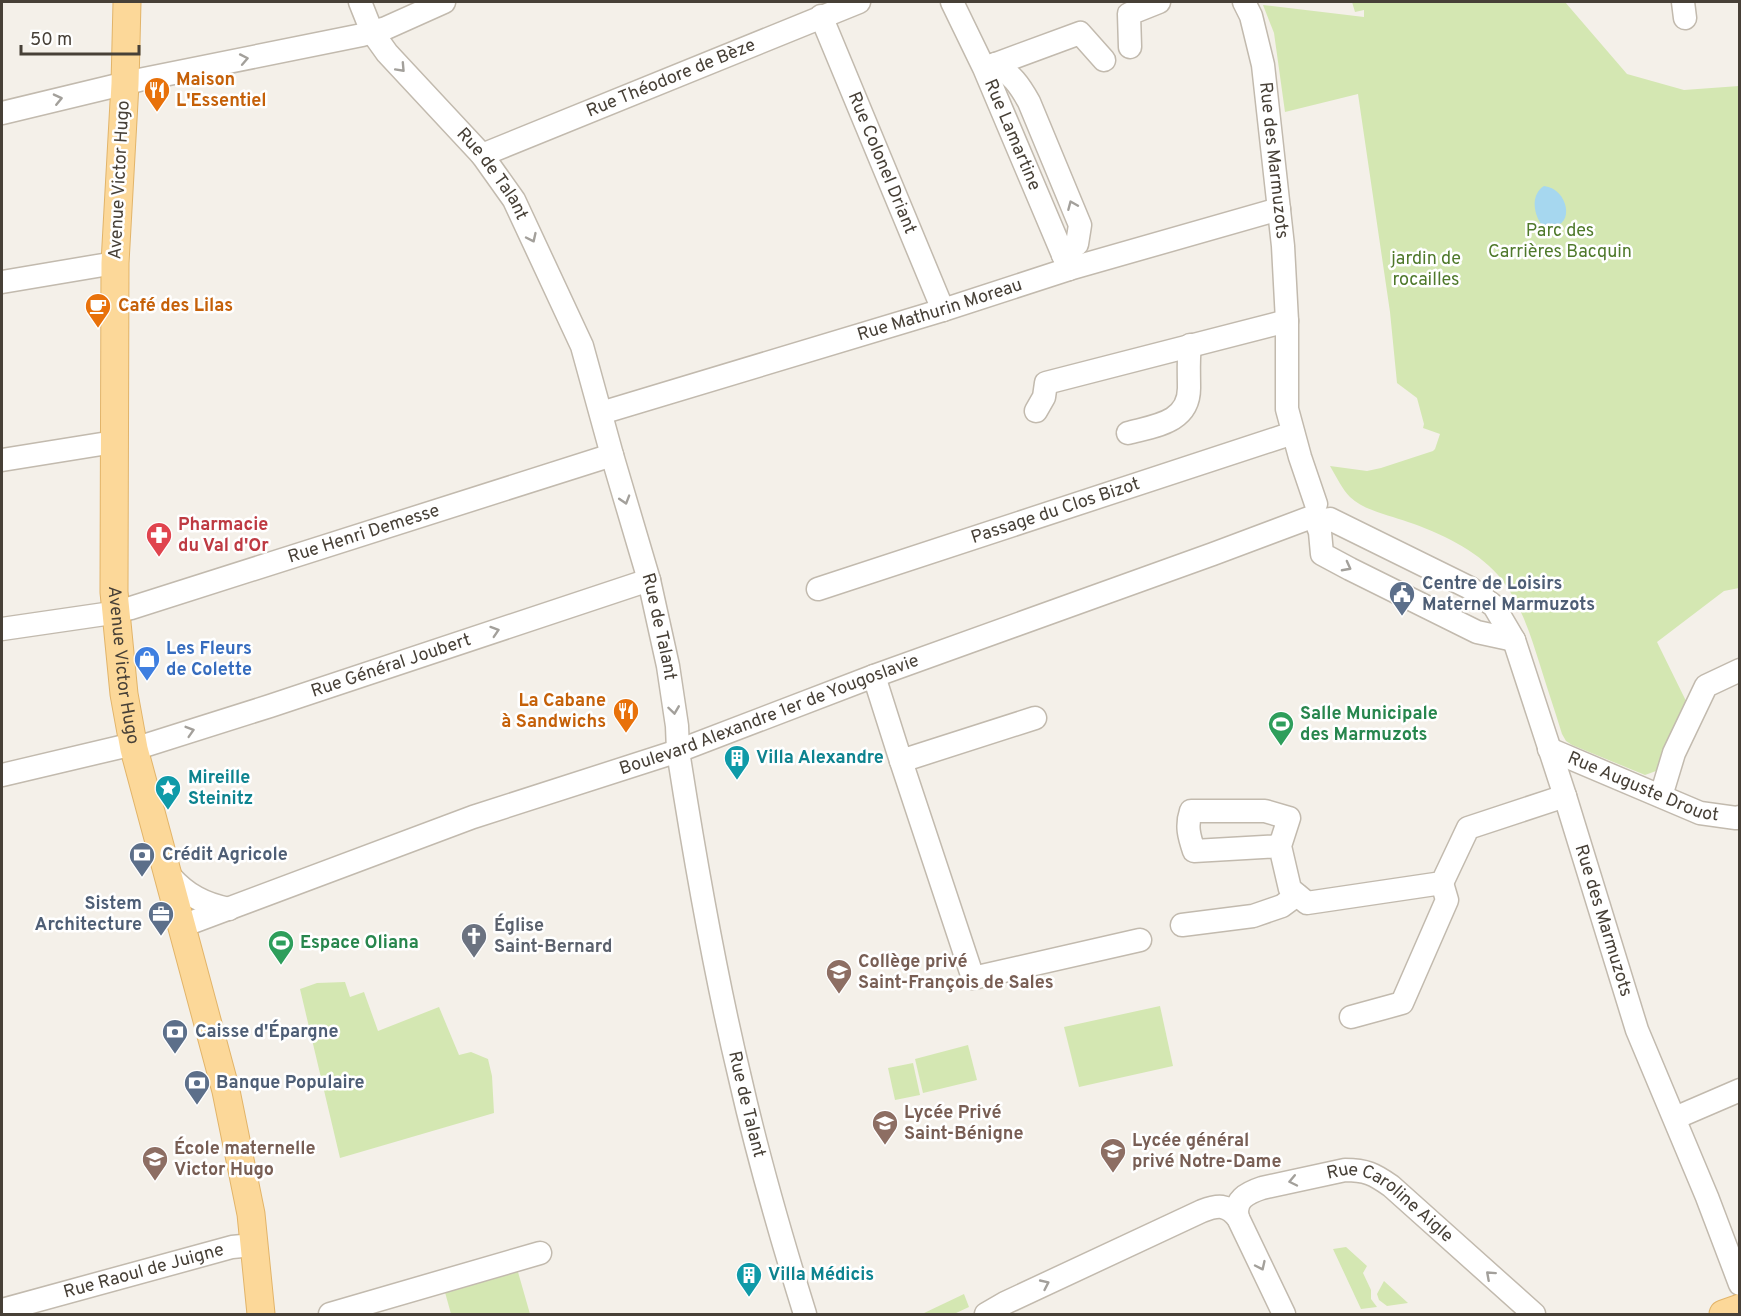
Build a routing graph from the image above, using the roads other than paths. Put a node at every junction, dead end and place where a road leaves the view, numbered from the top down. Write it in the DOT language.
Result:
graph roads {
  1 [pos="127,2"];
  2 [pos="360,2"];
  3 [pos="444,2"];
  4 [pos="859,2"];
  5 [pos="952,2"];
  6 [pos="1159,2"];
  7 [pos="1244,2"];
  8 [pos="821,16"];
  9 [pos="372,32"];
  10 [pos="1130,47"];
  11 [pos="1104,60"];
  12 [pos="989,66"];
  13 [pos="125,84"];
  14 [pos="2,113"];
  15 [pos="482,155"];
  16 [pos="1279,209"];
  17 [pos="1066,262"];
  18 [pos="115,263"];
  19 [pos="2,282"];
  20 [pos="943,310"];
  21 [pos="1287,321"];
  22 [pos="1190,345"];
  23 [pos="1036,411"];
  24 [pos="601,413"];
  25 [pos="1128,433"];
  26 [pos="1293,433"];
  27 [pos="114,442"];
  28 [pos="612,455"];
  29 [pos="2,460"];
  30 [pos="1318,516"];
  31 [pos="649,580"];
  32 [pos="818,589"];
  33 [pos="116,612"];
  34 [pos="2,629"];
  35 [pos="1514,640"];
  36 [pos="1740,670"];
  37 [pos="874,676"];
  38 [pos="1035,718"];
  39 [pos="134,748"];
  40 [pos="1549,749"];
  41 [pos="678,751"];
  42 [pos="902,761"];
  43 [pos="2,774"];
  44 [pos="1565,796"];
  45 [pos="1661,796"];
  46 [pos="1740,817"];
  47 [pos="1280,846"];
  48 [pos="170,876"];
  49 [pos="1442,884"];
  50 [pos="1297,895"];
  51 [pos="229,909"];
  52 [pos="1182,925"];
  53 [pos="182,926"];
  54 [pos="1140,940"];
  55 [pos="1351,1017"];
  56 [pos="1740,1090"];
  57 [pos="1675,1118"];
  58 [pos="1707,1197"];
  59 [pos="1238,1218"];
  60 [pos="253,1245"];
  61 [pos="540,1253"];
  62 [pos="1740,1256"];
  63 [pos="1740,1284"];
  64 [pos="1740,1308"];
  65 [pos="2,1310"];
  66 [pos="990,1312"];
  67 [pos="261,1314"];
  68 [pos="330,1314"];
  69 [pos="805,1314"];
  70 [pos="1284,1314"];
  71 [pos="1534,1314"];
  72 [pos="1723,1314"];
  1 -- 13 [label="main road, Avenue Victor Hugo"];
  2 -- 9 [label="street, Rue de Talant"];
  3 -- 9 [label="street"];
  4 -- 8 [label="street, Rue Théodore de Bèze"];
  5 -- 12 [label="street, Rue Lamartine"];
  6 -- 10 [label="street"];
  7 -- 16 [label="street, Rue des Marmuzots"];
  8 -- 15 [label="street, Rue Théodore de Bèze"];
  8 -- 20 [label="street, Rue Colonel Driant"];
  13 -- 9 [label="street, one-way"];
  9 -- 15 [label="street, Rue de Talant, one-way"];
  11 -- 12 [label="street"];
  12 -- 17 [label="street, Rue Lamartine"];
  14 -- 13 [label="street, one-way"];
  13 -- 18 [label="main road, Avenue Victor Hugo"];
  15 -- 24 [label="street, Rue de Talant, one-way"];
  16 -- 17 [label="street, Rue Mathurin Moreau"];
  16 -- 21 [label="street, Rue des Marmuzots"];
  17 -- 20 [label="street, Rue Mathurin Moreau"];
  18 -- 19 [label="street"];
  18 -- 27 [label="main road, Avenue Victor Hugo"];
  20 -- 24 [label="street, Rue Mathurin Moreau"];
  21 -- 22 [label="street"];
  21 -- 26 [label="street, Rue des Marmuzots"];
  22 -- 23 [label="street"];
  22 -- 25 [label="street"];
  24 -- 28 [label="street, Rue de Talant"];
  26 -- 30 [label="street, Rue des Marmuzots"];
  26 -- 32 [label="street, Passage du Clos Bizot"];
  27 -- 29 [label="street"];
  27 -- 33 [label="main road, Avenue Victor Hugo"];
  28 -- 31 [label="street, Rue de Talant, one-way"];
  28 -- 33 [label="street, Rue Henri Demesse"];
  30 -- 35 [label="street, Rue des Marmuzots"];
  30 -- 35 [label="street, Rue des Marmuzots, one-way"];
  30 -- 37 [label="street, Boulevard Alexandre 1er de Yougoslavie"];
  39 -- 31 [label="street, Rue Général Joubert, one-way"];
  31 -- 41 [label="street, Rue de Talant, one-way"];
  33 -- 34 [label="street, Rue Henri Demesse"];
  33 -- 39 [label="main road, Avenue Victor Hugo"];
  35 -- 40 [label="street, Rue des Marmuzots"];
  36 -- 45 [label="street"];
  37 -- 41 [label="street, Boulevard Alexandre 1er de Yougoslavie"];
  37 -- 42 [label="street"];
  38 -- 42 [label="street"];
  39 -- 43 [label="street, Rue Général Joubert"];
  39 -- 48 [label="main road, Avenue Victor Hugo"];
  40 -- 44 [label="street, Rue des Marmuzots"];
  40 -- 45 [label="street, Rue Auguste Drouot"];
  41 -- 51 [label="street, Boulevard Alexandre 1er de Yougoslavie"];
  41 -- 69 [label="street, Rue de Talant"];
  42 -- 54 [label="street"];
  44 -- 49 [label="street"];
  44 -- 57 [label="street, Rue des Marmuzots"];
  45 -- 46 [label="street, Rue Auguste Drouot"];
  47 -- 50 [label="street"];
  48 -- 51 [label="street"];
  48 -- 53 [label="main road, Avenue Victor Hugo"];
  49 -- 50 [label="street"];
  49 -- 55 [label="street"];
  50 -- 52 [label="street"];
  51 -- 53 [label="street, Boulevard Alexandre 1er de Yougoslavie"];
  53 -- 60 [label="main road, Avenue Victor Hugo"];
  56 -- 57 [label="street"];
  57 -- 58 [label="street, Rue des Marmuzots"];
  58 -- 62 [label="street, Rue des Marmuzots"];
  58 -- 63 [label="street, Rue des Marmuzots"];
  66 -- 59 [label="street, one-way"];
  59 -- 70 [label="street, one-way"];
  71 -- 59 [label="street, Rue Caroline Aigle, one-way"];
  60 -- 65 [label="street, Rue Raoul de Juigne"];
  60 -- 67 [label="main road, Avenue Victor Hugo"];
  61 -- 68 [label="street"];
  64 -- 72 [label="main road"];
}
